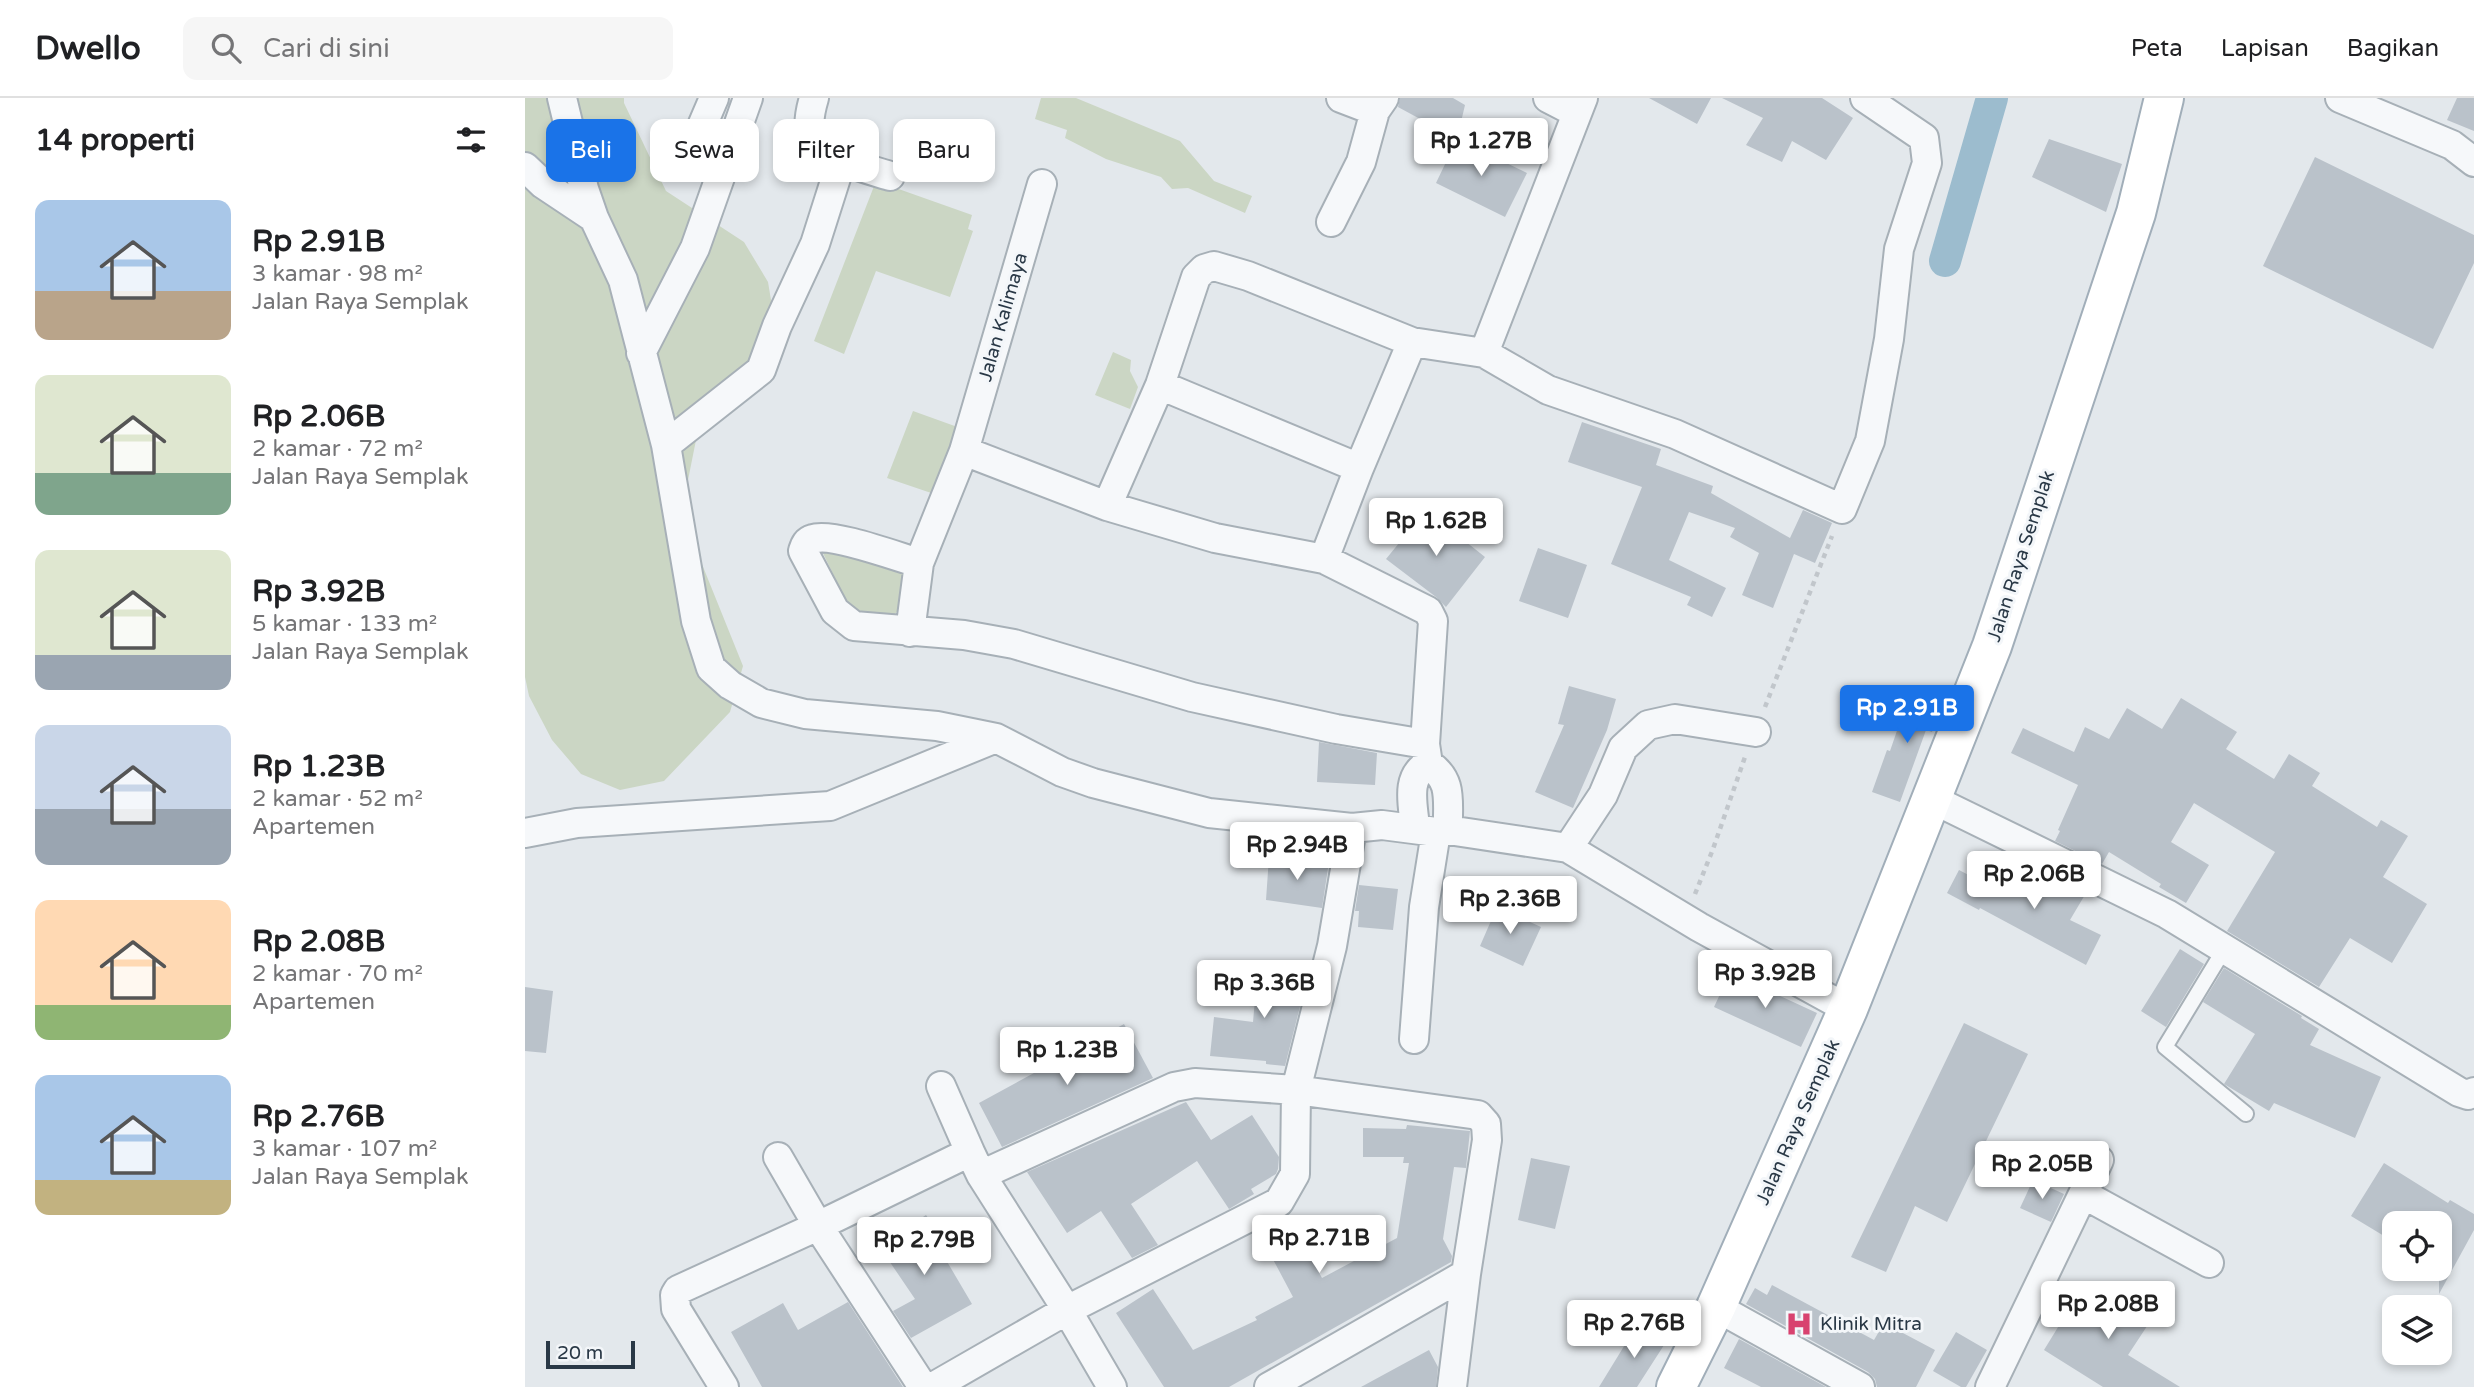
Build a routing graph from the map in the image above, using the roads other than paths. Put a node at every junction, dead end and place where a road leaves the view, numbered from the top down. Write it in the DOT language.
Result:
graph roads {
  1 [pos="562,98"];
  2 [pos="714,98"];
  3 [pos="748,98"];
  4 [pos="814,98"];
  5 [pos="1341,98"];
  6 [pos="1548,98"];
  7 [pos="1865,98"];
  8 [pos="2164,98"];
  9 [pos="2340,98"];
  10 [pos="1380,105"];
  11 [pos="1580,105"];
  12 [pos="705,119"];
  13 [pos="810,119"];
  14 [pos="2474,162"];
  15 [pos="525,167"];
  16 [pos="879,172"];
  17 [pos="890,176"];
  18 [pos="835,182"];
  19 [pos="1042,184"];
  20 [pos="594,218"];
  21 [pos="1331,222"];
  22 [pos="1412,342"];
  23 [pos="641,353"];
  24 [pos="1483,353"];
  25 [pos="1160,385"];
  26 [pos="666,445"];
  27 [pos="964,451"];
  28 [pos="1359,468"];
  29 [pos="1107,506"];
  30 [pos="1324,559"];
  31 [pos="919,563"];
  32 [pos="910,632"];
  33 [pos="1756,732"];
  34 [pos="996,738"];
  35 [pos="1427,754"];
  36 [pos="1932,799"];
  37 [pos="1352,828"];
  38 [pos="1433,830"];
  39 [pos="525,833"];
  40 [pos="1567,848"];
  41 [pos="2225,948"];
  42 [pos="1848,1009"];
  43 [pos="1414,1039"];
  44 [pos="941,1086"];
  45 [pos="1296,1090"];
  46 [pos="2474,1092"];
  47 [pos="2246,1114"];
  48 [pos="779,1157"];
  49 [pos="2099,1160"];
  50 [pos="976,1163"];
  51 [pos="2083,1195"];
  52 [pos="818,1226"];
  53 [pos="2209,1263"];
  54 [pos="1466,1274"];
  55 [pos="1716,1307"];
  56 [pos="1067,1310"];
  57 [pos="724,1387"];
  58 [pos="923,1387"];
  59 [pos="933,1387"];
  60 [pos="1112,1387"];
  61 [pos="1269,1387"];
  62 [pos="1452,1387"];
  63 [pos="1676,1387"];
  64 [pos="1860,1387"];
  65 [pos="1990,1387"];
  1 -- 20 [label="street"];
  2 -- 12 [label="street"];
  3 -- 23 [label="street"];
  4 -- 13 [label="street"];
  5 -- 10 [label="street"];
  6 -- 11 [label="street"];
  7 -- 24 [label="street"];
  8 -- 36 [label="main road, Jalan Raya Semplak"];
  9 -- 14 [label="street"];
  10 -- 21 [label="street"];
  11 -- 24 [label="street"];
  15 -- 20 [label="street"];
  16 -- 17 [label="street"];
  18 -- 26 [label="street"];
  19 -- 27 [label="street, Jalan Kalimaya"];
  20 -- 23 [label="street"];
  22 -- 24 [label="street"];
  22 -- 25 [label="street"];
  22 -- 28 [label="street"];
  23 -- 26 [label="street"];
  25 -- 28 [label="street"];
  25 -- 29 [label="street"];
  26 -- 34 [label="street"];
  27 -- 29 [label="street"];
  27 -- 31 [label="street, Jalan Kalimaya"];
  28 -- 30 [label="street"];
  29 -- 30 [label="street"];
  30 -- 35 [label="street"];
  31 -- 32 [label="street, Jalan Kalimaya"];
  31 -- 32 [label="street"];
  32 -- 35 [label="street"];
  33 -- 40 [label="street"];
  34 -- 37 [label="street"];
  34 -- 39 [label="street"];
  35 -- 38 [label="street"];
  36 -- 41 [label="street"];
  36 -- 42 [label="main road, Jalan Raya Semplak"];
  37 -- 38 [label="street"];
  37 -- 45 [label="street"];
  38 -- 40 [label="street"];
  38 -- 43 [label="street"];
  40 -- 42 [label="street"];
  41 -- 46 [label="street"];
  41 -- 47 [label="lane"];
  42 -- 55 [label="main road, Jalan Raya Semplak"];
  44 -- 50 [label="street"];
  45 -- 50 [label="street"];
  45 -- 54 [label="street"];
  45 -- 56 [label="street"];
  48 -- 52 [label="street"];
  49 -- 51 [label="street"];
  50 -- 52 [label="street"];
  50 -- 56 [label="street"];
  51 -- 53 [label="street"];
  51 -- 65 [label="street"];
  52 -- 57 [label="street"];
  52 -- 58 [label="street"];
  54 -- 61 [label="street"];
  54 -- 62 [label="street"];
  55 -- 63 [label="main road, Jalan Raya Semplak"];
  55 -- 64 [label="street"];
  56 -- 59 [label="street"];
  56 -- 60 [label="street"];
}
